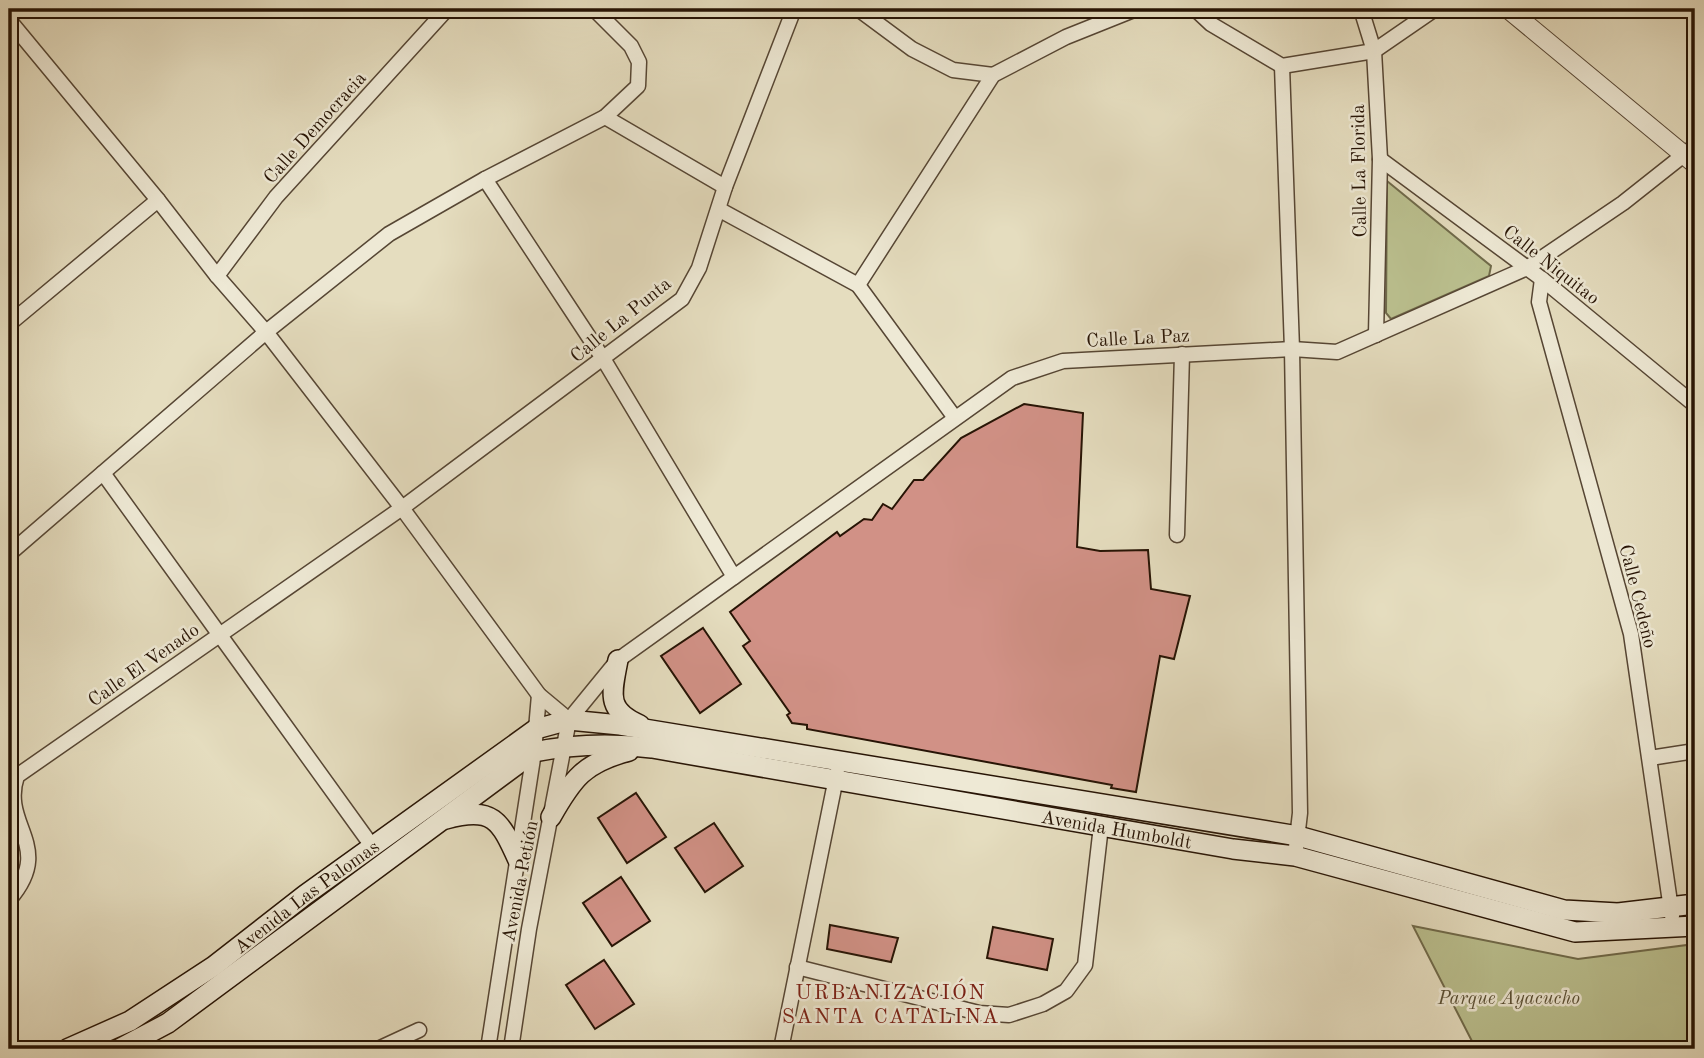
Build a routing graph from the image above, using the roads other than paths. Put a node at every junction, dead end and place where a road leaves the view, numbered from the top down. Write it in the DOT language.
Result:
graph roads {
  1 [pos="447,9"];
  2 [pos="594,9"];
  3 [pos="794,9"];
  4 [pos="858,9"];
  5 [pos="1136,9"];
  6 [pos="1195,9"];
  7 [pos="1361,9"];
  8 [pos="1435,9"];
  9 [pos="1508,9"];
  10 [pos="9,20"];
  11 [pos="1374,51"];
  12 [pos="1282,66"];
  13 [pos="993,75"];
  14 [pos="605,117"];
  15 [pos="1691,155"];
  16 [pos="1380,159"];
  17 [pos="485,179"];
  18 [pos="725,187"];
  19 [pos="158,200"];
  20 [pos="720,210"];
  21 [pos="1527,268"];
  22 [pos="216,276"];
  23 [pos="1542,279"];
  24 [pos="858,285"];
  25 [pos="11,318"];
  26 [pos="266,332"];
  27 [pos="1376,335"];
  28 [pos="1292,349"];
  29 [pos="1182,354"];
  30 [pos="604,360"];
  31 [pos="1695,405"];
  32 [pos="956,418"];
  33 [pos="103,473"];
  34 [pos="402,508"];
  35 [pos="1177,535"];
  36 [pos="10,549"];
  37 [pos="734,577"];
  38 [pos="221,634"];
  39 [pos="618,660"];
  40 [pos="539,695"];
  41 [pos="569,720"];
  42 [pos="536,729"];
  43 [pos="648,739"];
  44 [pos="563,747"];
  45 [pos="1695,751"];
  46 [pos="534,752"];
  47 [pos="1650,758"];
  48 [pos="837,771"];
  49 [pos="551,817"];
  50 [pos="435,822"];
  51 [pos="1101,826"];
  52 [pos="1298,836"];
  53 [pos="372,846"];
  54 [pos="1295,856"];
  55 [pos="518,860"];
  56 [pos="1461,892"];
  57 [pos="9,900"];
  58 [pos="1695,904"];
  59 [pos="1672,906"];
  60 [pos="1695,926"];
  61 [pos="1673,928"];
  62 [pos="797,967"];
  63 [pos="419,1030"];
  64 [pos="67,1049"];
  65 [pos="120,1049"];
  66 [pos="379,1049"];
  67 [pos="488,1049"];
  68 [pos="511,1049"];
  69 [pos="781,1049"];
  1 -- 22 [label="street, Calle Democracia"];
  2 -- 14 [label="street"];
  3 -- 18 [label="street, Calle La Punta"];
  4 -- 13 [label="street"];
  5 -- 13 [label="street"];
  6 -- 12 [label="street"];
  7 -- 11 [label="street, Calle La Florida"];
  8 -- 11 [label="street"];
  9 -- 15 [label="street"];
  10 -- 19 [label="street"];
  11 -- 12 [label="street"];
  11 -- 16 [label="street, Calle La Florida"];
  12 -- 28 [label="street"];
  13 -- 24 [label="street"];
  14 -- 17 [label="street"];
  14 -- 18 [label="street"];
  15 -- 21 [label="street, Calle La Paz"];
  16 -- 21 [label="street, Calle Niquitao"];
  16 -- 27 [label="street, Calle La Florida"];
  17 -- 26 [label="street"];
  17 -- 30 [label="street"];
  18 -- 20 [label="street, Calle La Punta"];
  19 -- 22 [label="street"];
  19 -- 25 [label="street"];
  20 -- 24 [label="street"];
  20 -- 30 [label="street, Calle La Punta"];
  21 -- 23 [label="street, Calle Niquitao"];
  21 -- 27 [label="street, Calle La Paz"];
  22 -- 26 [label="street"];
  23 -- 31 [label="street, Calle Niquitao"];
  23 -- 47 [label="street, Calle Cedeño"];
  24 -- 32 [label="street"];
  26 -- 33 [label="street"];
  26 -- 34 [label="street"];
  27 -- 28 [label="street, Calle La Paz"];
  28 -- 29 [label="street, Calle La Paz"];
  28 -- 52 [label="street"];
  29 -- 32 [label="street, Calle La Paz"];
  29 -- 35 [label="street"];
  30 -- 34 [label="street, Calle La Punta"];
  30 -- 37 [label="street"];
  32 -- 37 [label="street, Calle La Paz"];
  33 -- 36 [label="street"];
  33 -- 38 [label="street"];
  34 -- 38 [label="street, Calle El Venado"];
  34 -- 40 [label="street"];
  37 -- 39 [label="street, Calle La Paz"];
  38 -- 53 [label="street"];
  38 -- 57 [label="street, Calle El Venado"];
  39 -- 41 [label="street, Calle La Paz"];
  39 -- 43 [label="main road"];
  40 -- 41 [label="street"];
  40 -- 42 [label="street, Avenida Petión"];
  41 -- 42 [label="main road, Avenida Humboldt"];
  41 -- 43 [label="main road, Avenida Humboldt"];
  41 -- 44 [label="street, Avenida Petión"];
  42 -- 46 [label="street, Avenida Petión"];
  42 -- 53 [label="main road, Avenida Las Palomas"];
  43 -- 44 [label="main road, Avenida Humboldt"];
  43 -- 48 [label="main road, Avenida Humboldt"];
  43 -- 49 [label="main road"];
  44 -- 46 [label="main road, Avenida Humboldt"];
  44 -- 49 [label="street, Avenida Petión"];
  45 -- 47 [label="street"];
  46 -- 50 [label="main road, Avenida Las Palomas"];
  46 -- 55 [label="street, Avenida Petión"];
  47 -- 59 [label="street, Calle Cedeño"];
  48 -- 51 [label="main road, Avenida Humboldt"];
  48 -- 52 [label="main road, Avenida Humboldt"];
  48 -- 62 [label="street"];
  49 -- 68 [label="street, Avenida Petión"];
  50 -- 55 [label="main road"];
  50 -- 65 [label="main road, Avenida Las Palomas"];
  51 -- 54 [label="main road, Avenida Humboldt"];
  51 -- 62 [label="street"];
  52 -- 54 [label="street"];
  52 -- 56 [label="main road, Avenida Humboldt"];
  53 -- 64 [label="main road, Avenida Las Palomas"];
  54 -- 56 [label="main road, Avenida Humboldt"];
  55 -- 67 [label="street, Avenida Petión"];
  56 -- 59 [label="main road, Avenida Humboldt"];
  56 -- 61 [label="main road, Avenida Humboldt"];
  58 -- 59 [label="main road, Avenida Humboldt"];
  59 -- 61 [label="street, Calle Cedeño"];
  60 -- 61 [label="main road, Avenida Humboldt"];
  62 -- 69 [label="street"];
  63 -- 66 [label="street"];
}
